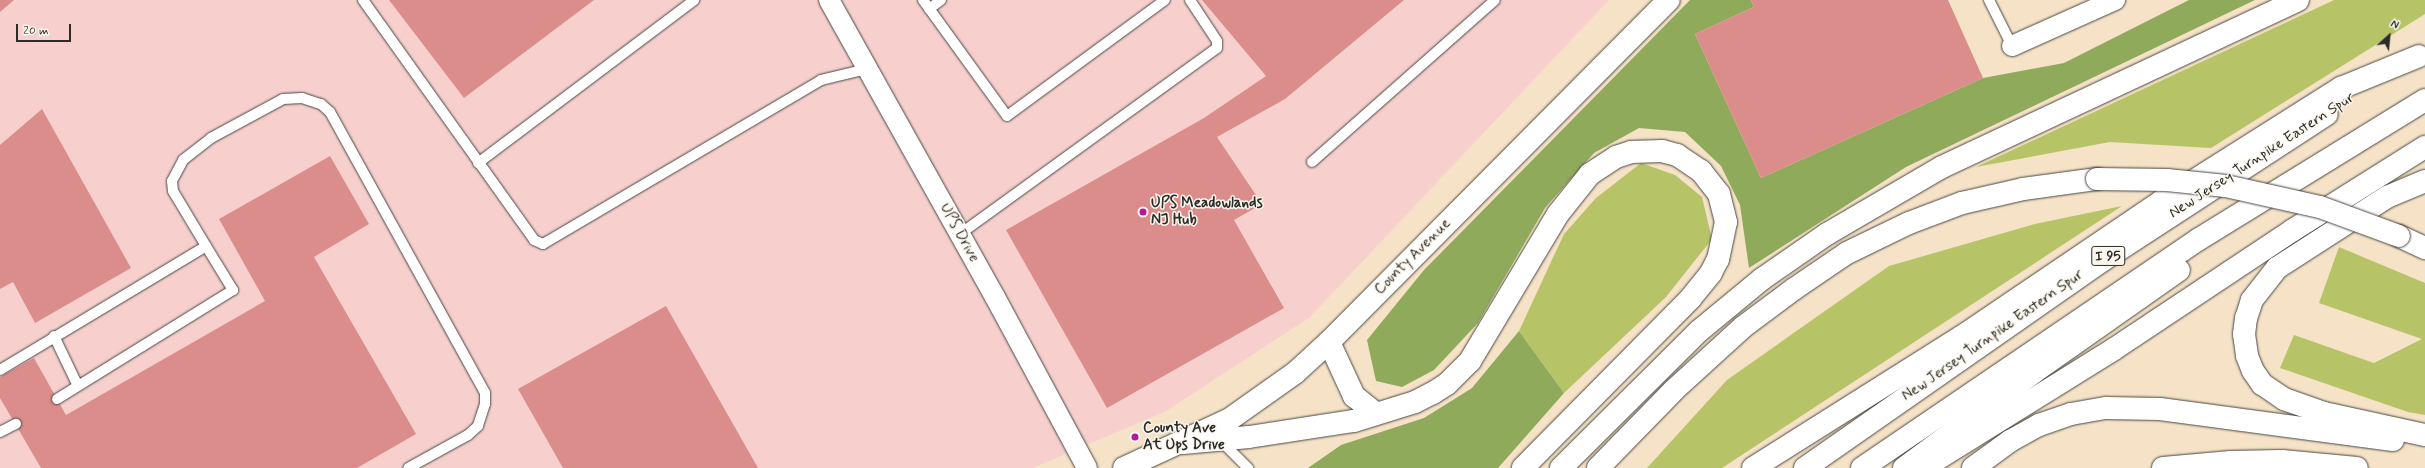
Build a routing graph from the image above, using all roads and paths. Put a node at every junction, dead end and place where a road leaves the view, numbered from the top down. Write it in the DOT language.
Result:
graph roads {
  1 [pos="363,0"];
  2 [pos="694,0"];
  3 [pos="829,0"];
  4 [pos="923,0"];
  5 [pos="940,0"];
  6 [pos="1165,0"];
  7 [pos="1190,0"];
  8 [pos="1494,0"];
  9 [pos="1669,0"];
  10 [pos="1989,0"];
  11 [pos="2115,0"];
  12 [pos="2298,0"];
  13 [pos="929,9"];
  14 [pos="2012,46"];
  15 [pos="2422,54"];
  16 [pos="867,69"];
  17 [pos="2425,100"];
  18 [pos="2425,147"];
  19 [pos="2325,160"];
  20 [pos="1312,162"];
  21 [pos="478,163"];
  22 [pos="2425,181"];
  23 [pos="960,234"];
  24 [pos="206,246"];
  25 [pos="2425,248"];
  26 [pos="54,336"];
  27 [pos="1329,342"];
  28 [pos="0,370"];
  29 [pos="78,386"];
  30 [pos="57,399"];
  31 [pos="1376,414"];
  32 [pos="16,424"];
  33 [pos="0,432"];
  34 [pos="1215,435"];
  35 [pos="2425,435"];
  36 [pos="2425,442"];
  37 [pos="408,468"];
  38 [pos="1087,468"];
  39 [pos="1124,468"];
  40 [pos="1248,468"];
  41 [pos="1523,468"];
  42 [pos="1561,468"];
  43 [pos="1598,468"];
  44 [pos="1753,468"];
  45 [pos="1805,468"];
  46 [pos="1862,468"];
  47 [pos="1904,468"];
  48 [pos="1923,468"];
  49 [pos="1974,468"];
  50 [pos="2163,468"];
  51 [pos="2357,468"];
  1 -- 21 [label="lane"];
  2 -- 21 [label="lane"];
  3 -- 16 [label="street, UPS Drive"];
  4 -- 13 [label="lane"];
  5 -- 13 [label="lane"];
  6 -- 13 [label="lane"];
  7 -- 23 [label="lane"];
  8 -- 20 [label="lane"];
  9 -- 27 [label="main road, County Avenue"];
  10 -- 14 [label="lane"];
  11 -- 14 [label="street"];
  12 -- 42 [label="main road"];
  15 -- 44 [label="main road"];
  15 -- 45 [label="main road, New Jersey Turnpike Eastern Spur / I 95"];
  16 -- 21 [label="lane"];
  16 -- 23 [label="street, UPS Drive"];
  17 -- 19 [label="main road, I 95"];
  18 -- 48 [label="main road"];
  19 -- 46 [label="main road, I 95"];
  19 -- 47 [label="main road"];
  22 -- 35 [label="main road"];
  23 -- 38 [label="street, UPS Drive"];
  24 -- 26 [label="lane"];
  24 -- 29 [label="lane"];
  24 -- 37 [label="lane"];
  25 -- 43 [label="main road, bridge"];
  26 -- 28 [label="lane"];
  26 -- 29 [label="lane"];
  27 -- 31 [label="main road"];
  27 -- 34 [label="main road, County Avenue"];
  29 -- 30 [label="lane"];
  31 -- 34 [label="main road"];
  31 -- 41 [label="main road"];
  32 -- 33 [label="lane"];
  34 -- 39 [label="main road"];
  34 -- 40 [label="lane"];
  36 -- 49 [label="main road"];
  50 -- 51 [label="main road"];
}
